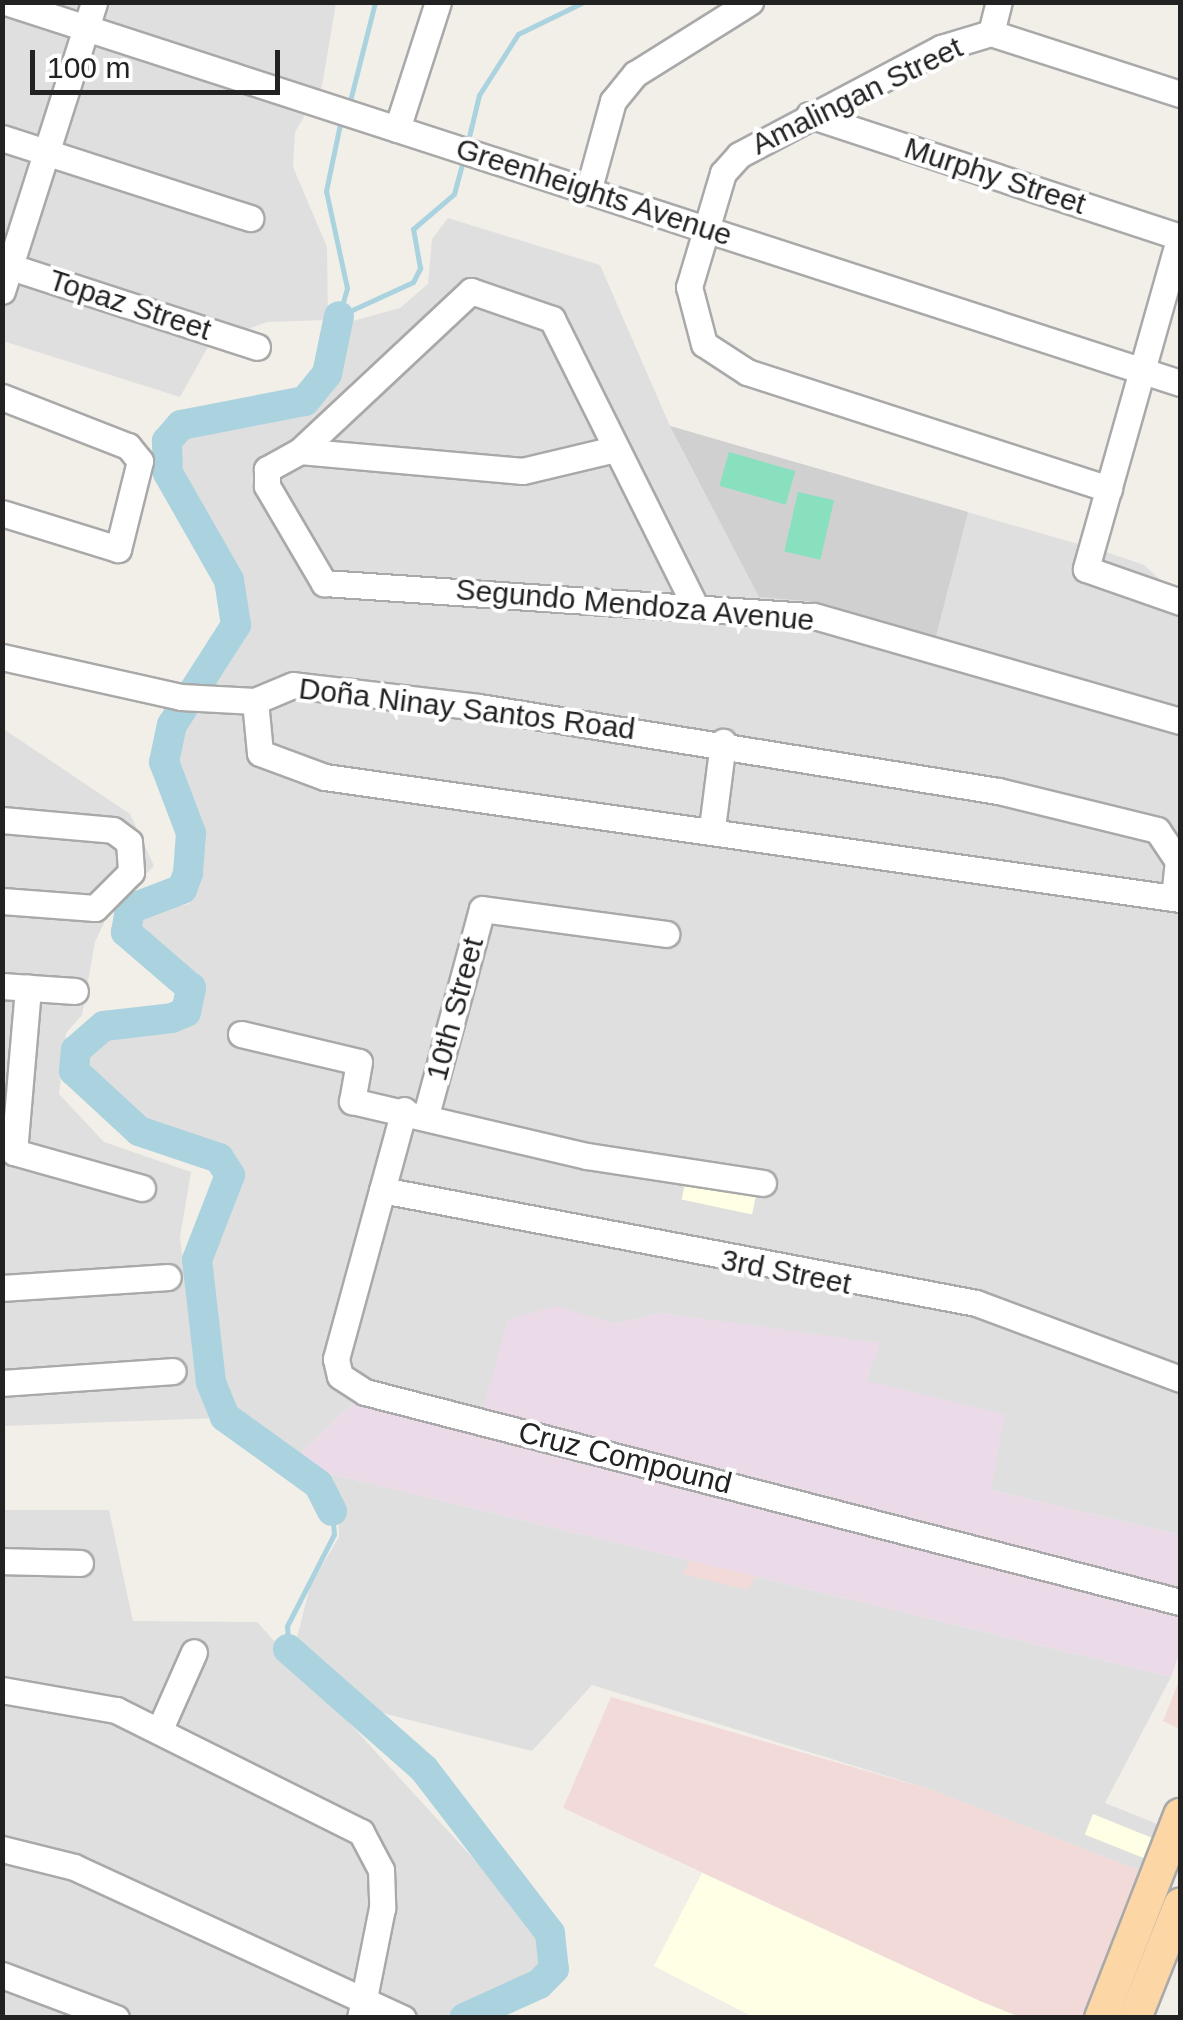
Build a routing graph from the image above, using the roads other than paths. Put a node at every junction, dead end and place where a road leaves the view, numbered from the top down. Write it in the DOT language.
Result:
graph roads {
  1 [pos="6,2"];
  2 [pos="94,2"];
  3 [pos="438,2"];
  4 [pos="750,2"];
  5 [pos="999,2"];
  6 [pos="86,28"];
  7 [pos="990,33"];
  8 [pos="1180,94"];
  9 [pos="809,115"];
  10 [pos="397,129"];
  11 [pos="2,138"];
  12 [pos="45,152"];
  13 [pos="590,188"];
  14 [pos="250,218"];
  15 [pos="705,230"];
  16 [pos="1180,237"];
  17 [pos="5,274"];
  18 [pos="257,347"];
  19 [pos="1143,372"];
  20 [pos="1180,383"];
  21 [pos="2,397"];
  22 [pos="615,448"];
  23 [pos="300,452"];
  24 [pos="1109,489"];
  25 [pos="2,513"];
  26 [pos="1180,602"];
  27 [pos="695,606"];
  28 [pos="2,657"];
  29 [pos="255,702"];
  30 [pos="1180,721"];
  31 [pos="723,742"];
  32 [pos="2,820"];
  33 [pos="712,828"];
  34 [pos="1177,898"];
  35 [pos="2,901"];
  36 [pos="666,934"];
  37 [pos="15,987"];
  38 [pos="75,991"];
  39 [pos="241,1034"];
  40 [pos="11,1087"];
  41 [pos="415,1113"];
  42 [pos="8,1158"];
  43 [pos="763,1183"];
  44 [pos="142,1188"];
  45 [pos="382,1190"];
  46 [pos="168,1277"];
  47 [pos="2,1288"];
  48 [pos="173,1372"];
  49 [pos="1180,1379"];
  50 [pos="2,1383"];
  51 [pos="2,1560"];
  52 [pos="80,1563"];
  53 [pos="1180,1602"];
  54 [pos="194,1652"];
  55 [pos="2,1690"];
  56 [pos="158,1731"];
  57 [pos="1180,1815"];
  58 [pos="2,1848"];
  59 [pos="1180,1904"];
  60 [pos="2,1976"];
  61 [pos="380,2014"];
  62 [pos="116,2018"];
  63 [pos="1101,2018"];
  64 [pos="1135,2018"];
  1 -- 6 [label="street, Greenheights Avenue"];
  2 -- 6 [label="street"];
  3 -- 10 [label="street"];
  4 -- 13 [label="street"];
  5 -- 7 [label="street"];
  6 -- 10 [label="street, Greenheights Avenue"];
  6 -- 12 [label="street"];
  7 -- 8 [label="street, Amalingan Street"];
  7 -- 9 [label="street, Amalingan Street"];
  9 -- 15 [label="street, Amalingan Street"];
  9 -- 16 [label="street, Murphy Street"];
  10 -- 13 [label="street, Greenheights Avenue"];
  11 -- 12 [label="street"];
  12 -- 14 [label="street"];
  12 -- 17 [label="street"];
  13 -- 15 [label="street, Greenheights Avenue"];
  15 -- 19 [label="street, Greenheights Avenue"];
  15 -- 24 [label="street, Amalingan Street"];
  16 -- 19 [label="street"];
  17 -- 18 [label="street, Topaz Street"];
  19 -- 20 [label="street, Greenheights Avenue"];
  19 -- 24 [label="street"];
  21 -- 25 [label="street"];
  22 -- 23 [label="street"];
  22 -- 23 [label="street"];
  22 -- 27 [label="street"];
  23 -- 27 [label="street, Segundo Mendoza Avenue"];
  24 -- 26 [label="street"];
  27 -- 30 [label="street, Segundo Mendoza Avenue"];
  28 -- 29 [label="street"];
  29 -- 31 [label="street, Doña Ninay Santos Road"];
  29 -- 33 [label="street, Doña Ninay Santos Road"];
  31 -- 33 [label="street"];
  31 -- 34 [label="street, Doña Ninay Santos Road"];
  32 -- 35 [label="street"];
  33 -- 34 [label="street, Doña Ninay Santos Road"];
  36 -- 41 [label="street, 10th Street"];
  37 -- 38 [label="street"];
  37 -- 40 [label="street"];
  39 -- 41 [label="street"];
  40 -- 42 [label="street"];
  41 -- 43 [label="street"];
  41 -- 45 [label="street, Cruz Compound"];
  42 -- 44 [label="street"];
  45 -- 49 [label="street, 3rd Street"];
  45 -- 53 [label="street, Cruz Compound"];
  46 -- 47 [label="street"];
  48 -- 50 [label="street"];
  51 -- 52 [label="street"];
  54 -- 56 [label="street"];
  55 -- 56 [label="street"];
  56 -- 61 [label="street"];
  57 -- 63 [label="main road"];
  58 -- 61 [label="street"];
  59 -- 64 [label="main road"];
  60 -- 62 [label="street"];
}
